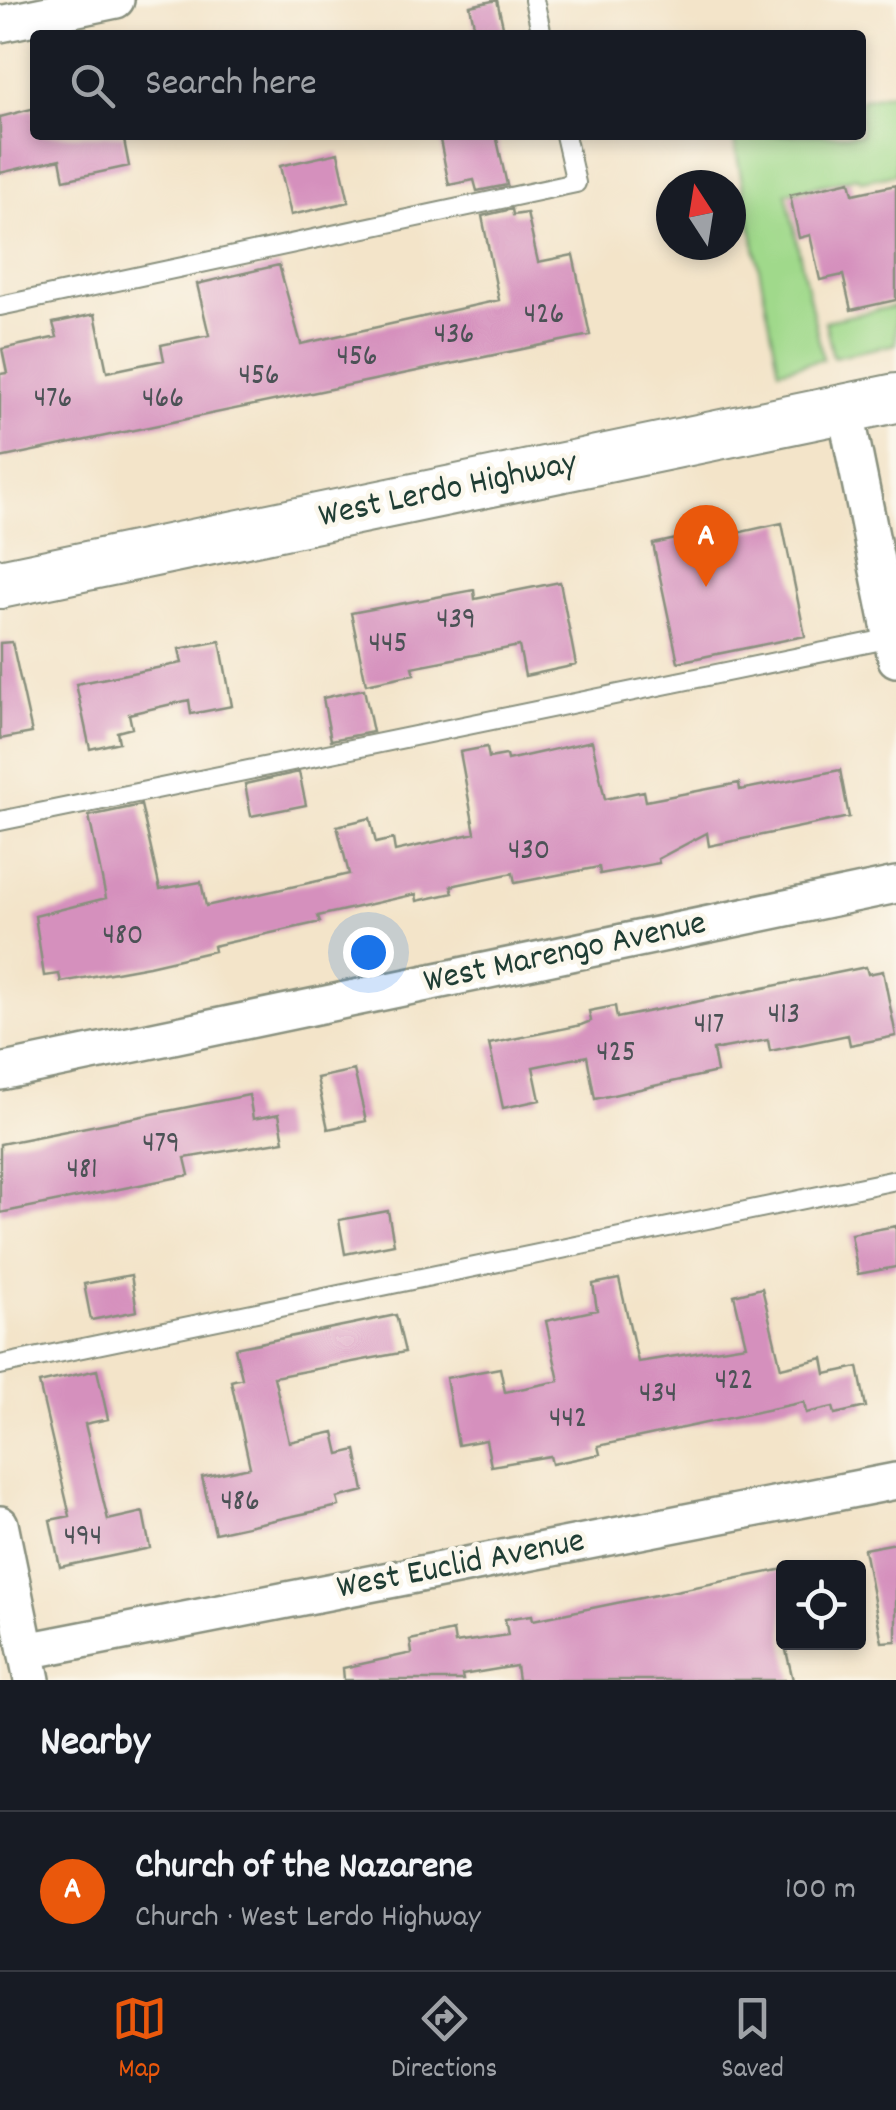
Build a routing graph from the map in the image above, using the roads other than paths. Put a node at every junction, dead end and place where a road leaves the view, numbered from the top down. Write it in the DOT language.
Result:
graph roads {
  1 [pos="116,0"];
  2 [pos="534,0"];
  3 [pos="0,24"];
  4 [pos="541,30"];
  5 [pos="566,140"];
  6 [pos="0,306"];
  7 [pos="896,398"];
  8 [pos="845,408"];
  9 [pos="0,584"];
  10 [pos="894,649"];
  11 [pos="0,821"];
  12 [pos="896,885"];
  13 [pos="0,1072"];
  14 [pos="896,1180"];
  15 [pos="0,1366"];
  16 [pos="896,1482"];
  17 [pos="0,1524"];
  18 [pos="29,1666"];
  1 -- 3 [label="street"];
  2 -- 4 [label="lane"];
  5 -- 6 [label="lane"];
  7 -- 8 [label="main road, West Lerdo Highway"];
  8 -- 9 [label="main road, West Lerdo Highway"];
  8 -- 10 [label="street"];
  10 -- 11 [label="lane"];
  12 -- 13 [label="street, West Marengo Avenue"];
  14 -- 15 [label="lane"];
  16 -- 18 [label="street, West Euclid Avenue"];
  17 -- 18 [label="street"];
}
